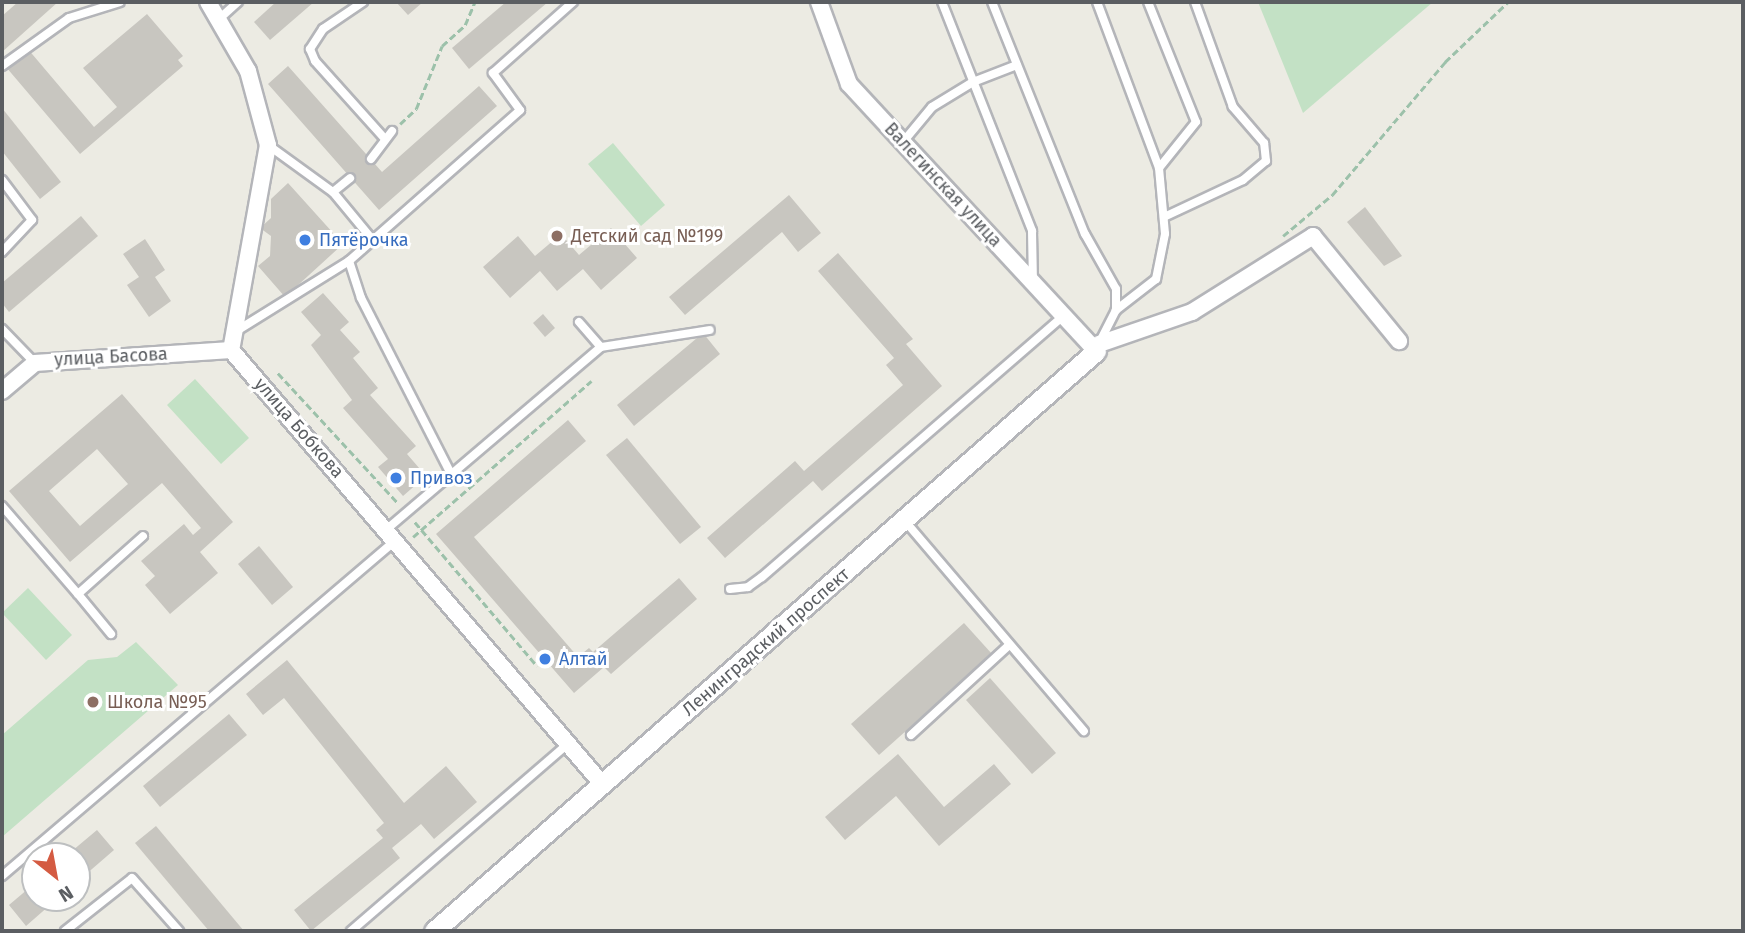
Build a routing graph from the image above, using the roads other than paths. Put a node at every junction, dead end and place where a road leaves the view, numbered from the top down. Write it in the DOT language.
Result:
graph roads {
  1 [pos="120,2"];
  2 [pos="208,2"];
  3 [pos="238,2"];
  4 [pos="363,2"];
  5 [pos="573,2"];
  6 [pos="820,2"];
  7 [pos="942,2"];
  8 [pos="992,2"];
  9 [pos="1097,2"];
  10 [pos="1148,2"];
  11 [pos="1195,2"];
  12 [pos="220,18"];
  13 [pos="1017,65"];
  14 [pos="2,66"];
  15 [pos="973,82"];
  16 [pos="392,131"];
  17 [pos="384,138"];
  18 [pos="903,142"];
  19 [pos="268,145"];
  20 [pos="371,159"];
  21 [pos="1159,168"];
  22 [pos="350,178"];
  23 [pos="2,180"];
  24 [pos="332,192"];
  25 [pos="1164,216"];
  26 [pos="371,238"];
  27 [pos="2,252"];
  28 [pos="349,261"];
  29 [pos="1032,282"];
  30 [pos="1116,310"];
  31 [pos="1063,316"];
  32 [pos="579,322"];
  33 [pos="2,329"];
  34 [pos="239,330"];
  35 [pos="710,330"];
  36 [pos="1399,341"];
  37 [pos="601,347"];
  38 [pos="1098,347"];
  39 [pos="231,350"];
  40 [pos="35,363"];
  41 [pos="2,391"];
  42 [pos="451,474"];
  43 [pos="2,506"];
  44 [pos="905,521"];
  45 [pos="143,536"];
  46 [pos="395,538"];
  47 [pos="730,589"];
  48 [pos="78,594"];
  49 [pos="111,634"];
  50 [pos="1009,646"];
  51 [pos="1084,732"];
  52 [pos="911,735"];
  53 [pos="569,743"];
  54 [pos="603,785"];
  55 [pos="2,876"];
  56 [pos="65,931"];
  57 [pos="179,931"];
  58 [pos="351,931"];
  59 [pos="434,931"];
  1 -- 14 [label="lane"];
  2 -- 12 [label="street"];
  3 -- 12 [label="lane"];
  4 -- 17 [label="lane"];
  5 -- 26 [label="lane"];
  6 -- 18 [label="street, Валегинская улица"];
  7 -- 15 [label="lane"];
  8 -- 13 [label="lane"];
  9 -- 21 [label="lane"];
  10 -- 21 [label="lane"];
  11 -- 25 [label="lane"];
  12 -- 19 [label="street"];
  13 -- 15 [label="lane"];
  13 -- 30 [label="lane"];
  15 -- 18 [label="lane"];
  15 -- 29 [label="lane"];
  16 -- 17 [label="lane"];
  17 -- 20 [label="lane"];
  18 -- 29 [label="street, Валегинская улица"];
  19 -- 24 [label="lane"];
  19 -- 34 [label="street"];
  21 -- 25 [label="lane"];
  22 -- 24 [label="lane"];
  23 -- 27 [label="lane"];
  24 -- 26 [label="lane"];
  25 -- 30 [label="lane"];
  26 -- 28 [label="lane"];
  28 -- 34 [label="lane"];
  28 -- 42 [label="lane"];
  29 -- 31 [label="street, Валегинская улица"];
  30 -- 38 [label="lane"];
  31 -- 38 [label="street, Валегинская улица"];
  31 -- 47 [label="lane"];
  32 -- 37 [label="lane"];
  33 -- 40 [label="lane"];
  34 -- 39 [label="street"];
  35 -- 37 [label="lane"];
  36 -- 38 [label="street"];
  37 -- 42 [label="lane"];
  38 -- 44 [label="street, Ленинградский проспект"];
  39 -- 40 [label="street, улица Басова"];
  39 -- 46 [label="street, улица Бобкова"];
  40 -- 41 [label="street, улица Басова"];
  42 -- 46 [label="lane"];
  43 -- 48 [label="lane"];
  44 -- 50 [label="lane"];
  44 -- 54 [label="street, Ленинградский проспект"];
  45 -- 48 [label="lane"];
  46 -- 53 [label="street, улица Бобкова"];
  46 -- 55 [label="lane"];
  48 -- 49 [label="lane"];
  50 -- 51 [label="lane"];
  50 -- 52 [label="lane"];
  53 -- 54 [label="street, улица Бобкова"];
  53 -- 58 [label="lane"];
  54 -- 59 [label="street, Ленинградский проспект"];
  56 -- 57 [label="lane"];
}
